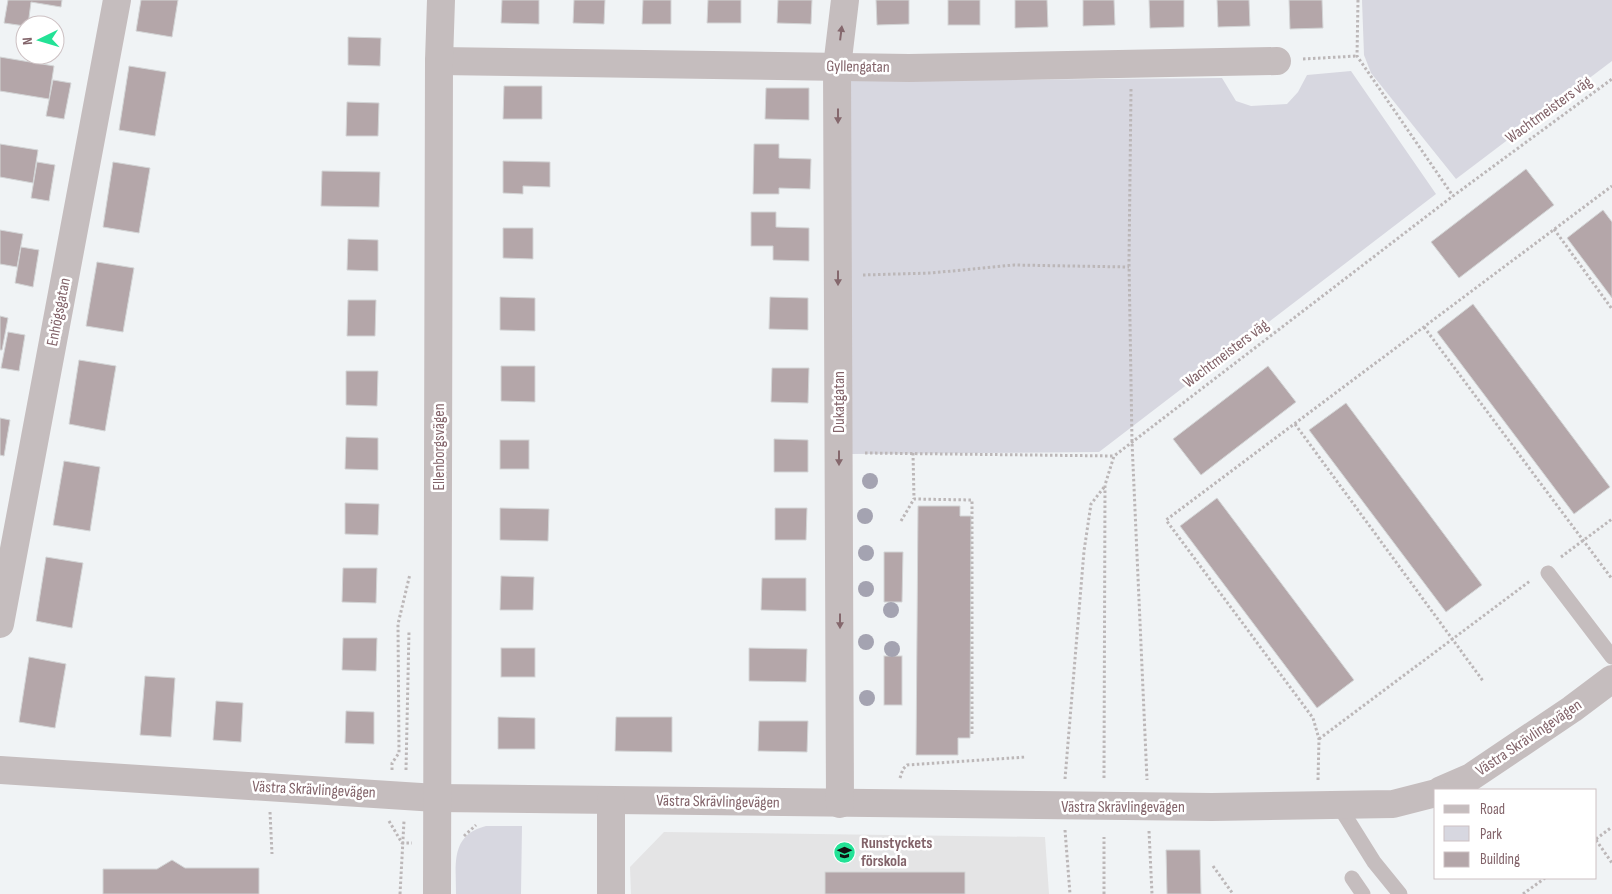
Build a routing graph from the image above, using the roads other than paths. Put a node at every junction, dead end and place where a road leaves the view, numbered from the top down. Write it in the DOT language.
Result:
graph roads {
  1 [pos="117,0"];
  2 [pos="441,0"];
  3 [pos="845,0"];
  4 [pos="439,61"];
  5 [pos="1277,61"];
  6 [pos="837,67"];
  7 [pos="1543,574"];
  8 [pos="0,624"];
  9 [pos="1612,658"];
  10 [pos="1612,679"];
  11 [pos="0,770"];
  12 [pos="1443,789"];
  13 [pos="1434,794"];
  14 [pos="436,798"];
  15 [pos="611,800"];
  16 [pos="840,804"];
  17 [pos="1328,806"];
  18 [pos="1352,878"];
  19 [pos="437,894"];
  20 [pos="611,894"];
  21 [pos="1363,894"];
  22 [pos="1400,894"];
  1 -- 8 [label="street, Enhögsgatan"];
  2 -- 4 [label="street, Ellenborgsvägen"];
  6 -- 3 [label="street, Dukatgatan, one-way"];
  4 -- 6 [label="street, Gyllengatan"];
  4 -- 14 [label="street, Ellenborgsvägen"];
  5 -- 6 [label="street, Gyllengatan"];
  6 -- 16 [label="street, Dukatgatan, one-way"];
  7 -- 9 [label="lane"];
  10 -- 12 [label="street, Västra Skrävlingevägen"];
  11 -- 14 [label="street, Västra Skrävlingevägen"];
  13 -- 17 [label="street, Västra Skrävlingevägen"];
  14 -- 15 [label="street, Västra Skrävlingevägen"];
  14 -- 19 [label="street, Ellenborgsvägen"];
  15 -- 16 [label="street, Västra Skrävlingevägen"];
  15 -- 20 [label="street"];
  16 -- 17 [label="street, Västra Skrävlingevägen"];
  17 -- 22 [label="lane"];
  18 -- 21 [label="lane"];
}
